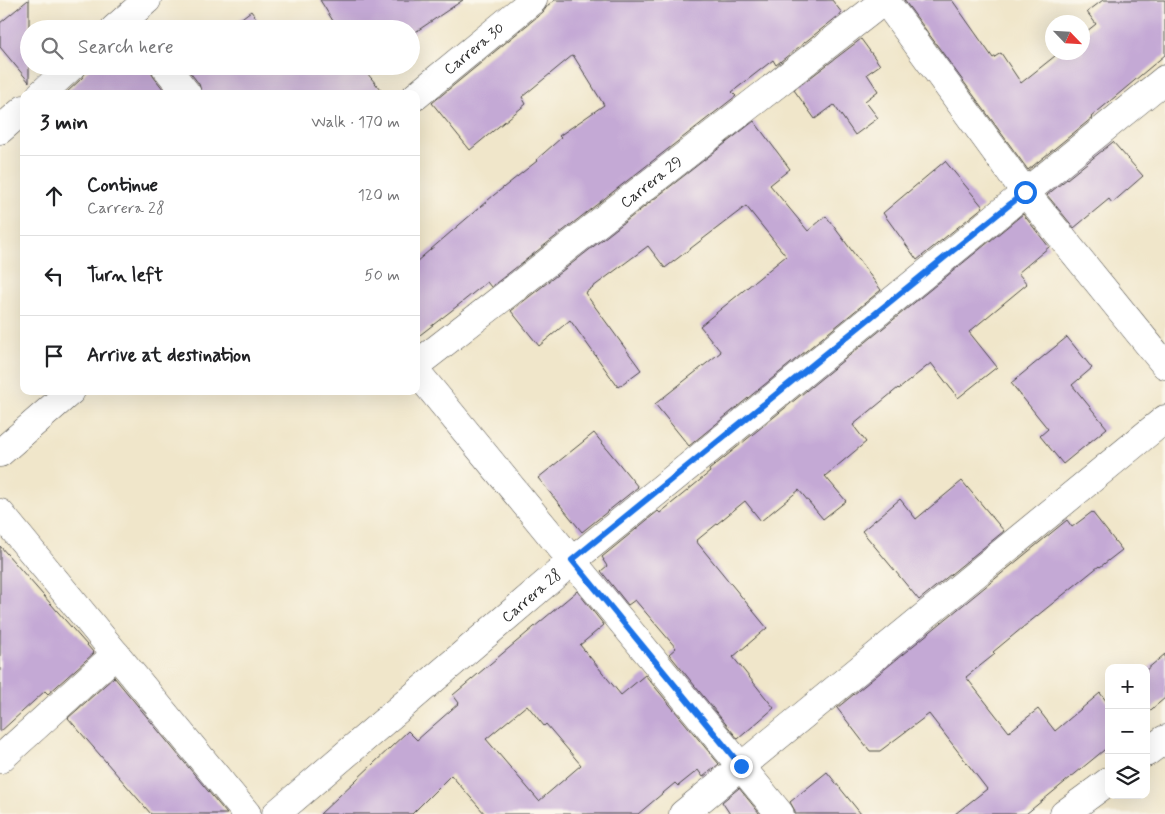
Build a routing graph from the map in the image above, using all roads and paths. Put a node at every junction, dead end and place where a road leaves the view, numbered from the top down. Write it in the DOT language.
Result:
graph roads {
  1 [pos="147,0"];
  2 [pos="533,0"];
  3 [pos="885,0"];
  4 [pos="121,19"];
  5 [pos="62,75"];
  6 [pos="172,75"];
  7 [pos="1165,79"];
  8 [pos="45,90"];
  9 [pos="184,90"];
  10 [pos="420,93"];
  11 [pos="20,112"];
  12 [pos="0,130"];
  13 [pos="1025,192"];
  14 [pos="420,362"];
  15 [pos="1165,365"];
  16 [pos="420,376"];
  17 [pos="66,395"];
  18 [pos="1165,419"];
  19 [pos="0,453"];
  20 [pos="0,513"];
  21 [pos="572,560"];
  22 [pos="116,654"];
  23 [pos="1165,739"];
  24 [pos="1150,750"];
  25 [pos="0,759"];
  26 [pos="741,766"];
  27 [pos="1105,784"];
  28 [pos="247,814"];
  29 [pos="276,814"];
  30 [pos="683,814"];
  31 [pos="780,814"];
  32 [pos="1064,814"];
  1 -- 4 [label="street"];
  2 -- 10 [label="street, Carrera 30"];
  3 -- 13 [label="street"];
  3 -- 14 [label="street, Carrera 29"];
  5 -- 8 [label="street"];
  6 -- 9 [label="street"];
  7 -- 13 [label="street, Carrera 28"];
  11 -- 12 [label="street"];
  13 -- 15 [label="street"];
  13 -- 21 [label="street, Carrera 28"];
  16 -- 21 [label="street"];
  17 -- 19 [label="street"];
  18 -- 26 [label="street"];
  20 -- 22 [label="street"];
  21 -- 26 [label="street"];
  21 -- 29 [label="street, Carrera 28"];
  22 -- 25 [label="street"];
  22 -- 28 [label="street"];
  23 -- 24 [label="street"];
  26 -- 30 [label="street"];
  26 -- 31 [label="street"];
  27 -- 32 [label="street"];
}
